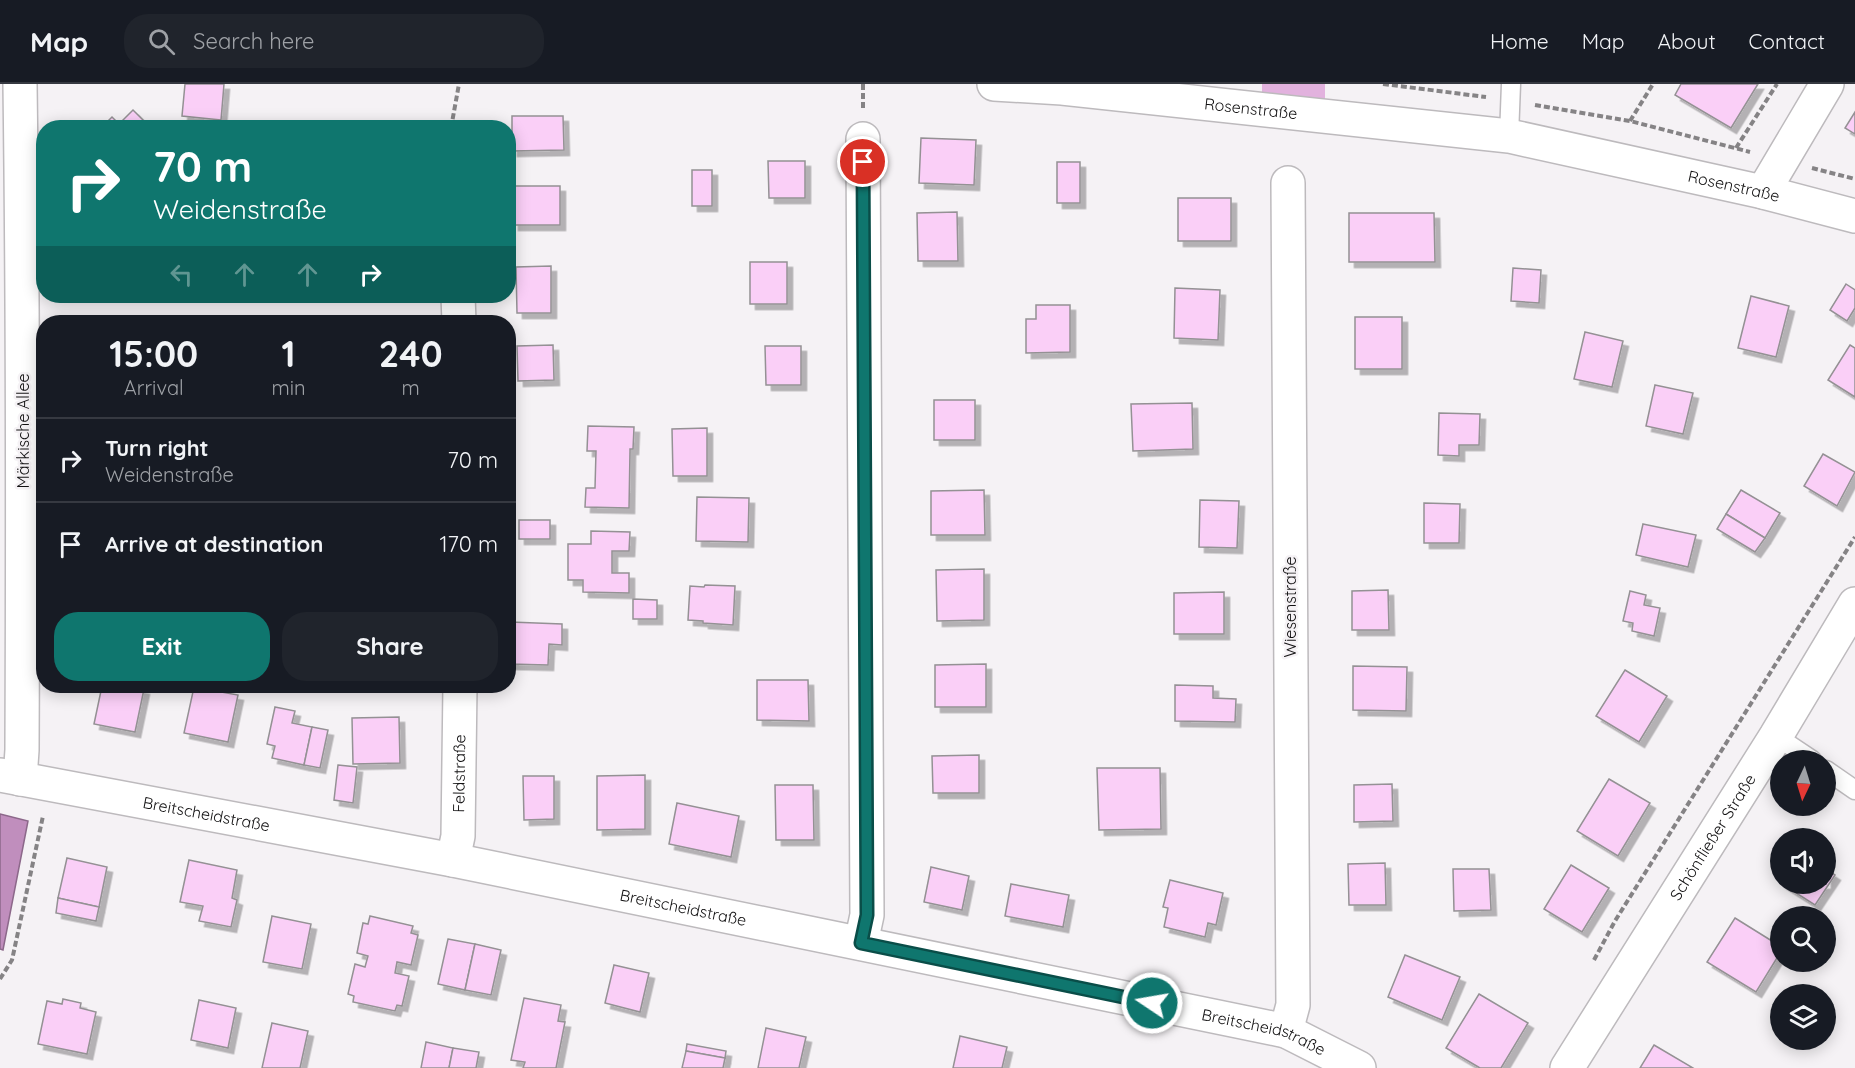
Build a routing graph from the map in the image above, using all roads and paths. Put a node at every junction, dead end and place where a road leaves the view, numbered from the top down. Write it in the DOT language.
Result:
graph roads {
  1 [pos="20,84"];
  2 [pos="459,84"];
  3 [pos="993,84"];
  4 [pos="1383,84"];
  5 [pos="1653,84"];
  6 [pos="1777,84"];
  7 [pos="1827,84"];
  8 [pos="1062,86"];
  9 [pos="1511,92"];
  10 [pos="452,120"];
  11 [pos="1630,121"];
  12 [pos="1509,136"];
  13 [pos="863,139"];
  14 [pos="1736,148"];
  15 [pos="1781,162"];
  16 [pos="1855,179"];
  17 [pos="1288,183"];
  18 [pos="1763,192"];
  19 [pos="1855,216"];
  20 [pos="1855,537"];
  21 [pos="1855,604"];
  22 [pos="460,693"];
  23 [pos="1776,736"];
  24 [pos="1797,750"];
  25 [pos="10,777"];
  26 [pos="1836,777"];
  27 [pos="1855,790"];
  28 [pos="453,860"];
  29 [pos="861,943"];
  30 [pos="1593,963"];
  31 [pos="0,979"];
  32 [pos="1286,1031"];
  33 [pos="1359,1068"];
  34 [pos="1567,1068"];
  1 -- 25 [label="street, Märkische Allee"];
  2 -- 10 [label="path"];
  3 -- 8 [label="street, Rosenstraße"];
  4 -- 9 [label="path"];
  5 -- 11 [label="path"];
  6 -- 14 [label="path"];
  7 -- 15 [label="street"];
  8 -- 12 [label="street, Rosenstraße"];
  9 -- 11 [label="path"];
  9 -- 12 [label="lane"];
  11 -- 14 [label="path"];
  12 -- 18 [label="street, Rosenstraße"];
  13 -- 29 [label="street"];
  14 -- 15 [label="path"];
  15 -- 16 [label="path"];
  15 -- 18 [label="street"];
  17 -- 32 [label="street, Wiesenstraße"];
  18 -- 19 [label="street, Rosenstraße"];
  20 -- 30 [label="path"];
  21 -- 23 [label="street, Schönfließer Straße"];
  22 -- 28 [label="street, Feldstraße"];
  23 -- 24 [label="lane"];
  23 -- 34 [label="street, Schönfließer Straße"];
  25 -- 28 [label="street, Breitscheidstraße"];
  25 -- 31 [label="path"];
  26 -- 27 [label="lane"];
  28 -- 29 [label="street, Breitscheidstraße"];
  29 -- 32 [label="street, Breitscheidstraße"];
  32 -- 33 [label="street, Breitscheidstraße"];
}
